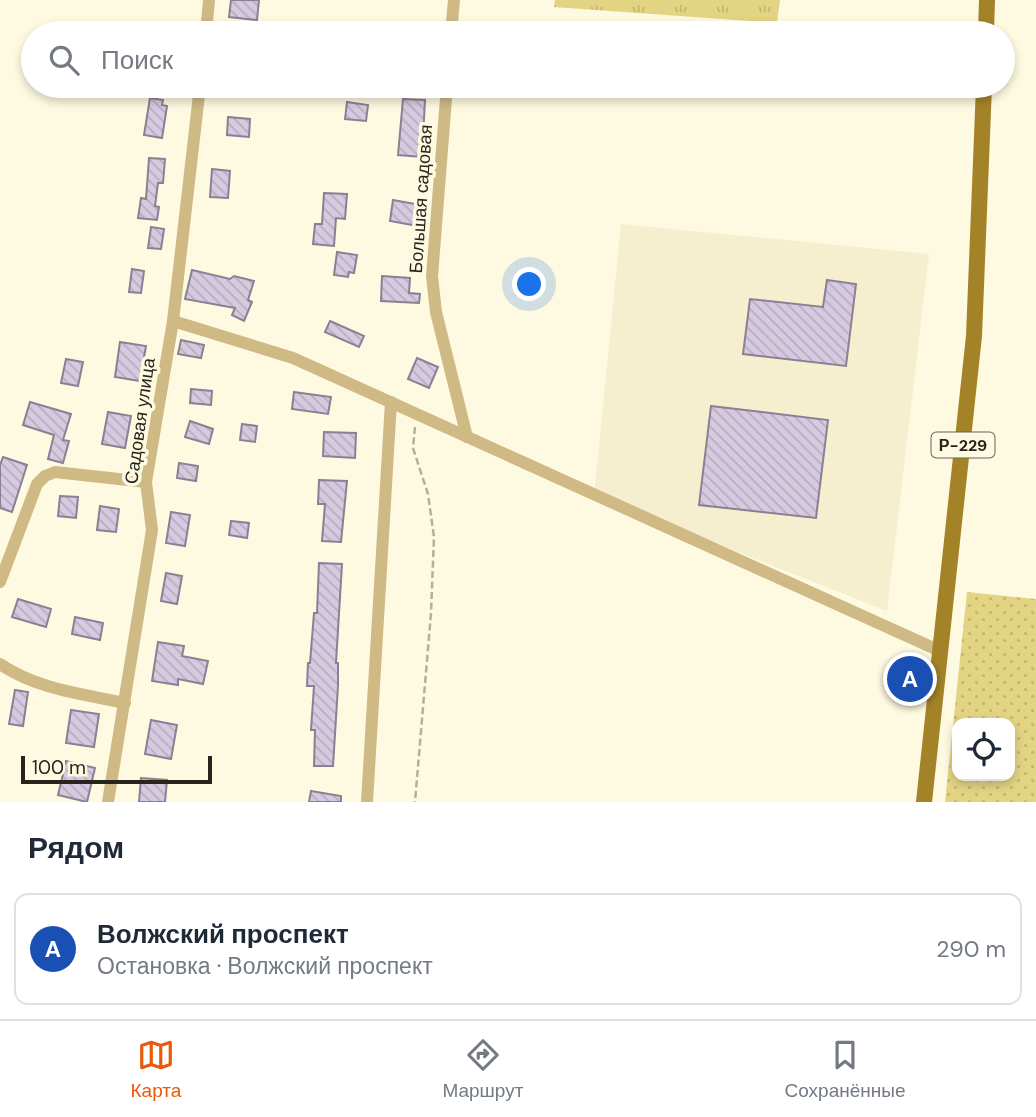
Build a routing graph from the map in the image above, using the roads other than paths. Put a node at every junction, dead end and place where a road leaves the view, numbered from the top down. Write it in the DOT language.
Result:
graph roads {
  1 [pos="209,0"];
  2 [pos="454,0"];
  3 [pos="987,0"];
  4 [pos="207,21"];
  5 [pos="453,21"];
  6 [pos="986,21"];
  7 [pos="199,98"];
  8 [pos="446,98"];
  9 [pos="984,98"];
  10 [pos="173,321"];
  11 [pos="391,402"];
  12 [pos="467,437"];
  13 [pos="146,482"];
  14 [pos="0,582"];
  15 [pos="940,651"];
  16 [pos="0,664"];
  17 [pos="125,704"];
  18 [pos="108,802"];
  19 [pos="367,802"];
  20 [pos="924,802"];
  1 -- 4 [label="street"];
  2 -- 5 [label="street"];
  3 -- 6 [label="main road"];
  7 -- 10 [label="street, Садовая улица"];
  8 -- 12 [label="street, Большая садовая"];
  9 -- 15 [label="main road, Р-229"];
  10 -- 11 [label="street"];
  10 -- 13 [label="street, Садовая улица"];
  11 -- 12 [label="street"];
  11 -- 19 [label="street"];
  12 -- 15 [label="street"];
  13 -- 14 [label="street"];
  13 -- 17 [label="street, Садовая улица"];
  15 -- 20 [label="main road, Р-229"];
  16 -- 17 [label="street"];
  17 -- 18 [label="street, Садовая улица"];
}
